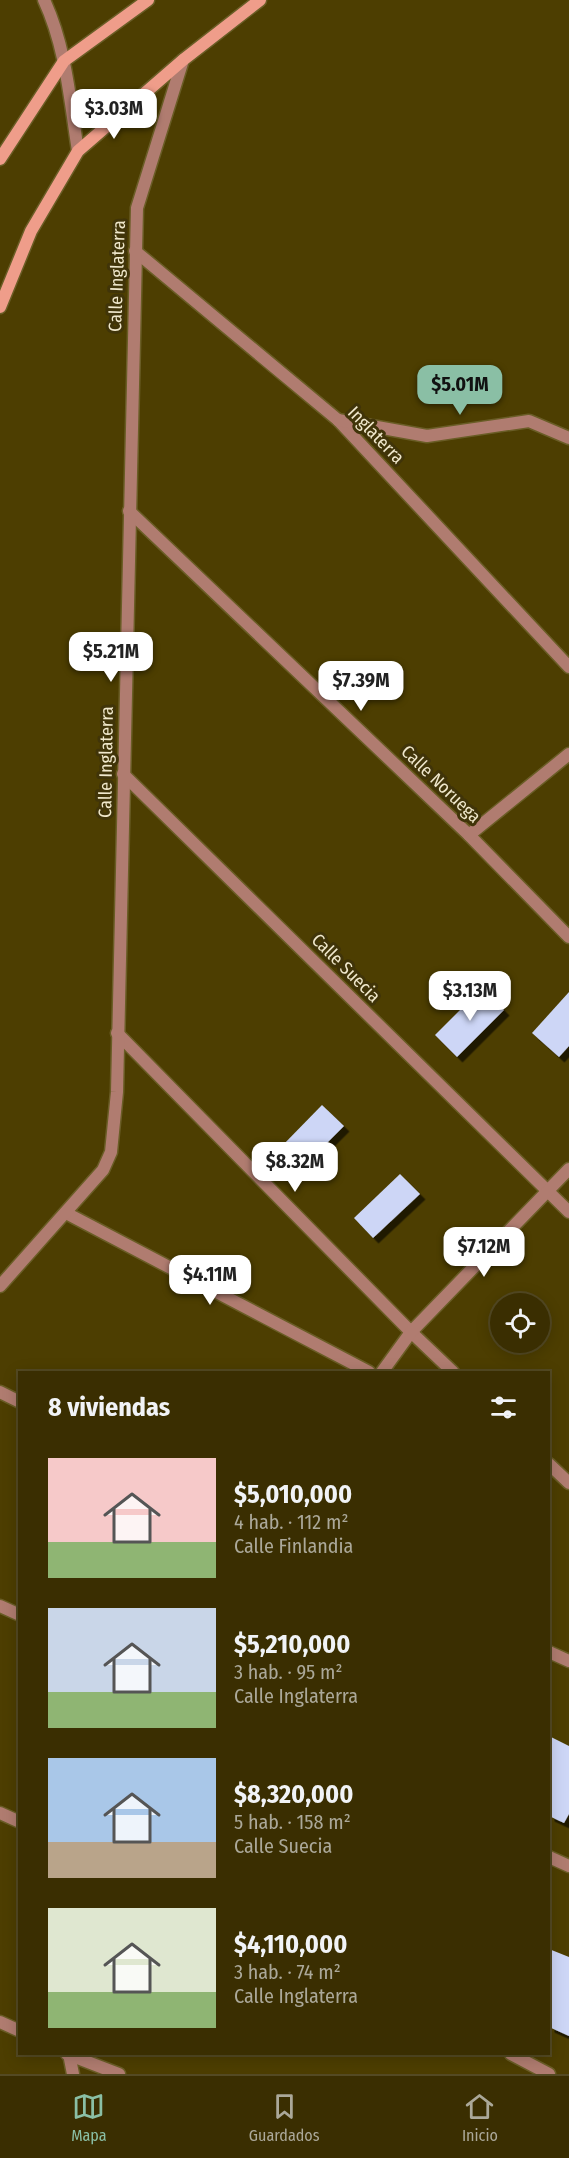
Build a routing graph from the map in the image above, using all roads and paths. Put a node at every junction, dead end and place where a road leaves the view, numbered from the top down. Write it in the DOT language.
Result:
graph roads {
  1 [pos="44,0"];
  2 [pos="148,0"];
  3 [pos="260,0"];
  4 [pos="183,60"];
  5 [pos="64,61"];
  6 [pos="78,151"];
  7 [pos="0,159"];
  8 [pos="135,251"];
  9 [pos="0,307"];
  10 [pos="338,420"];
  11 [pos="569,438"];
  12 [pos="129,511"];
  13 [pos="569,667"];
  14 [pos="569,754"];
  15 [pos="123,774"];
  16 [pos="469,835"];
  17 [pos="569,937"];
  18 [pos="117,1033"];
  19 [pos="569,1169"];
  20 [pos="547,1191"];
  21 [pos="569,1212"];
  22 [pos="66,1213"];
  23 [pos="0,1286"];
  24 [pos="411,1332"];
  25 [pos="367,1371"];
  26 [pos="383,1371"];
  27 [pos="452,1371"];
  28 [pos="0,1392"];
  29 [pos="18,1401"];
  30 [pos="550,1465"];
  31 [pos="569,1483"];
  32 [pos="0,1606"];
  33 [pos="18,1614"];
  34 [pos="550,1652"];
  35 [pos="569,1661"];
  36 [pos="0,1814"];
  37 [pos="18,1821"];
  38 [pos="550,1857"];
  39 [pos="569,1866"];
  40 [pos="0,2022"];
  41 [pos="18,2030"];
  42 [pos="68,2055"];
  43 [pos="71,2055"];
  44 [pos="513,2055"];
  45 [pos="73,2074"];
  46 [pos="119,2074"];
  47 [pos="549,2074"];
  1 -- 5 [label="street"];
  2 -- 5 [label="main road"];
  3 -- 4 [label="main road"];
  4 -- 6 [label="main road"];
  4 -- 8 [label="street, Calle Inglaterra"];
  5 -- 6 [label="street"];
  5 -- 7 [label="main road"];
  6 -- 9 [label="main road"];
  8 -- 10 [label="street, Inglaterra"];
  8 -- 12 [label="street, Calle Inglaterra"];
  10 -- 11 [label="street"];
  10 -- 13 [label="street, Inglaterra"];
  12 -- 15 [label="street, Calle Inglaterra"];
  12 -- 16 [label="street, Calle Noruega"];
  14 -- 16 [label="street"];
  15 -- 18 [label="street, Calle Inglaterra"];
  15 -- 20 [label="street, Calle Suecia"];
  16 -- 17 [label="street, Calle Noruega"];
  18 -- 22 [label="street, Calle Inglaterra"];
  18 -- 24 [label="street"];
  19 -- 20 [label="street"];
  20 -- 21 [label="street, Calle Suecia"];
  20 -- 24 [label="street"];
  22 -- 23 [label="street, Calle Inglaterra"];
  22 -- 25 [label="street"];
  24 -- 26 [label="street"];
  24 -- 27 [label="street"];
  28 -- 29 [label="street"];
  30 -- 31 [label="street"];
  32 -- 33 [label="street"];
  34 -- 35 [label="street"];
  36 -- 37 [label="street"];
  38 -- 39 [label="street"];
  40 -- 41 [label="street"];
  42 -- 45 [label="street"];
  43 -- 46 [label="street"];
  44 -- 47 [label="street"];
}
